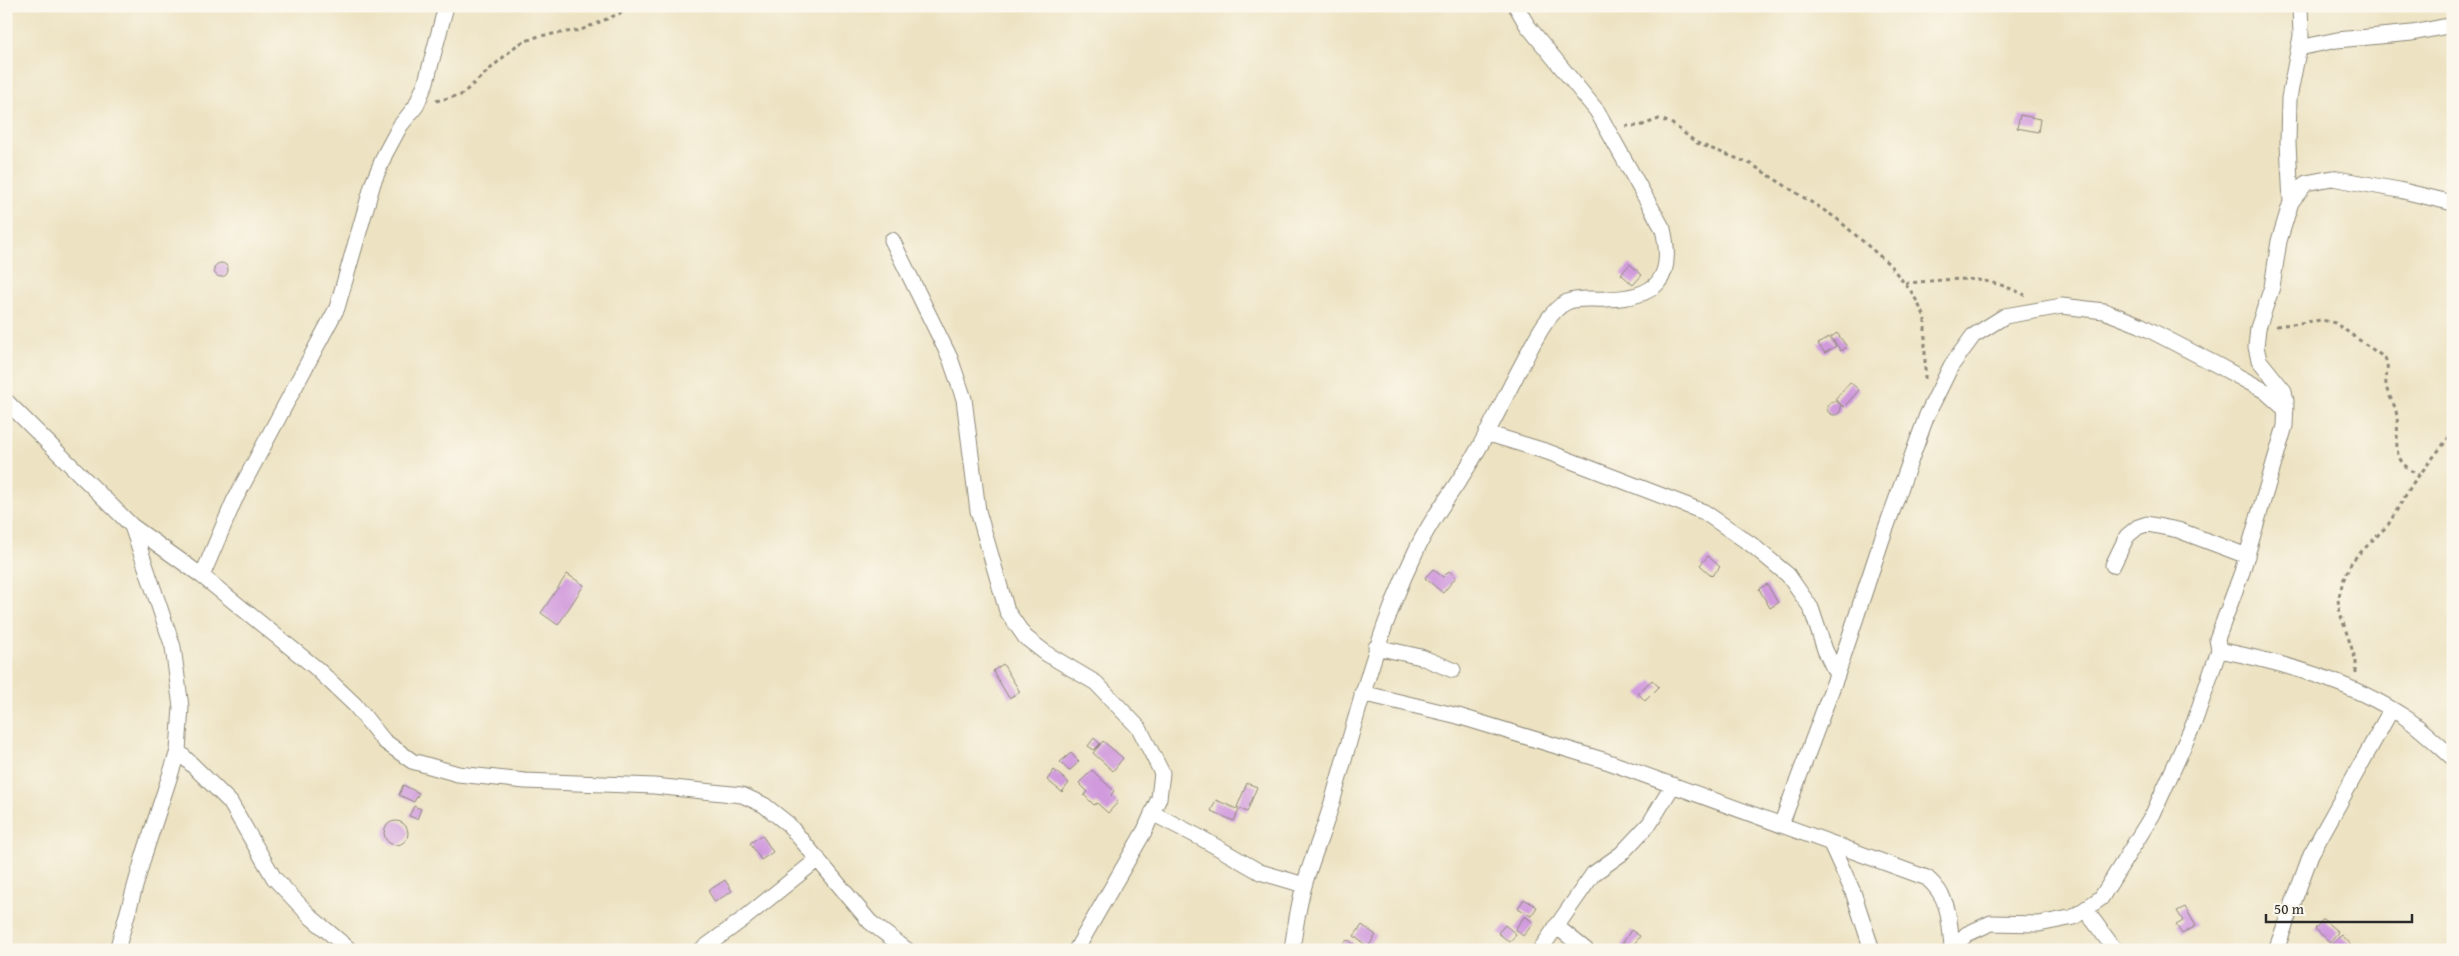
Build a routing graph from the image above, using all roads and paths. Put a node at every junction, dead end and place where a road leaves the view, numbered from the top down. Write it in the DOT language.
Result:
graph roads {
  1 [pos="446,6"];
  2 [pos="637,6"];
  3 [pos="1516,6"];
  4 [pos="2300,6"];
  5 [pos="2453,25"];
  6 [pos="2299,48"];
  7 [pos="416,106"];
  8 [pos="1601,119"];
  9 [pos="2291,202"];
  10 [pos="2453,203"];
  11 [pos="892,240"];
  12 [pos="1905,283"];
  13 [pos="2050,308"];
  14 [pos="2258,328"];
  15 [pos="6,401"];
  16 [pos="1930,408"];
  17 [pos="2286,410"];
  18 [pos="2453,432"];
  19 [pos="1486,434"];
  20 [pos="2420,475"];
  21 [pos="132,526"];
  22 [pos="2247,556"];
  23 [pos="2113,565"];
  24 [pos="202,576"];
  25 [pos="1376,647"];
  26 [pos="2219,650"];
  27 [pos="1453,670"];
  28 [pos="1837,675"];
  29 [pos="2357,690"];
  30 [pos="1362,693"];
  31 [pos="2391,710"];
  32 [pos="178,751"];
  33 [pos="2453,758"];
  34 [pos="1673,785"];
  35 [pos="1152,813"];
  36 [pos="1781,825"];
  37 [pos="1830,844"];
  38 [pos="818,859"];
  39 [pos="1304,885"];
  40 [pos="2086,909"];
  41 [pos="1556,926"];
  42 [pos="1951,949"];
  43 [pos="117,950"];
  44 [pos="350,950"];
  45 [pos="701,950"];
  46 [pos="907,950"];
  47 [pos="1076,950"];
  48 [pos="1292,950"];
  49 [pos="1540,950"];
  50 [pos="1586,950"];
  51 [pos="1872,950"];
  52 [pos="2115,950"];
  53 [pos="2276,950"];
  1 -- 7 [label="street"];
  2 -- 7 [label="path"];
  3 -- 8 [label="street"];
  4 -- 6 [label="street"];
  5 -- 6 [label="street"];
  6 -- 9 [label="street"];
  7 -- 24 [label="street"];
  8 -- 12 [label="path"];
  8 -- 19 [label="street"];
  9 -- 10 [label="street"];
  9 -- 14 [label="street"];
  11 -- 35 [label="street"];
  12 -- 13 [label="path"];
  12 -- 16 [label="path"];
  13 -- 16 [label="street"];
  13 -- 17 [label="street"];
  14 -- 17 [label="street"];
  14 -- 20 [label="path"];
  15 -- 21 [label="street"];
  16 -- 28 [label="street"];
  17 -- 22 [label="street"];
  18 -- 20 [label="path"];
  19 -- 25 [label="street"];
  19 -- 28 [label="street"];
  20 -- 29 [label="path"];
  21 -- 24 [label="street"];
  21 -- 32 [label="street"];
  22 -- 23 [label="street"];
  22 -- 26 [label="street"];
  24 -- 38 [label="street"];
  25 -- 27 [label="street"];
  25 -- 30 [label="street"];
  26 -- 29 [label="street"];
  26 -- 40 [label="street"];
  28 -- 36 [label="street"];
  29 -- 31 [label="street"];
  30 -- 34 [label="street"];
  30 -- 39 [label="street"];
  31 -- 33 [label="street"];
  31 -- 53 [label="street"];
  32 -- 43 [label="street"];
  32 -- 44 [label="street"];
  34 -- 36 [label="street"];
  34 -- 41 [label="street"];
  35 -- 39 [label="street"];
  35 -- 47 [label="street"];
  36 -- 37 [label="street"];
  37 -- 42 [label="street"];
  37 -- 51 [label="street"];
  38 -- 45 [label="street"];
  38 -- 46 [label="street"];
  39 -- 48 [label="street"];
  40 -- 42 [label="street"];
  40 -- 52 [label="street"];
  41 -- 49 [label="street"];
  41 -- 50 [label="street"];
}
